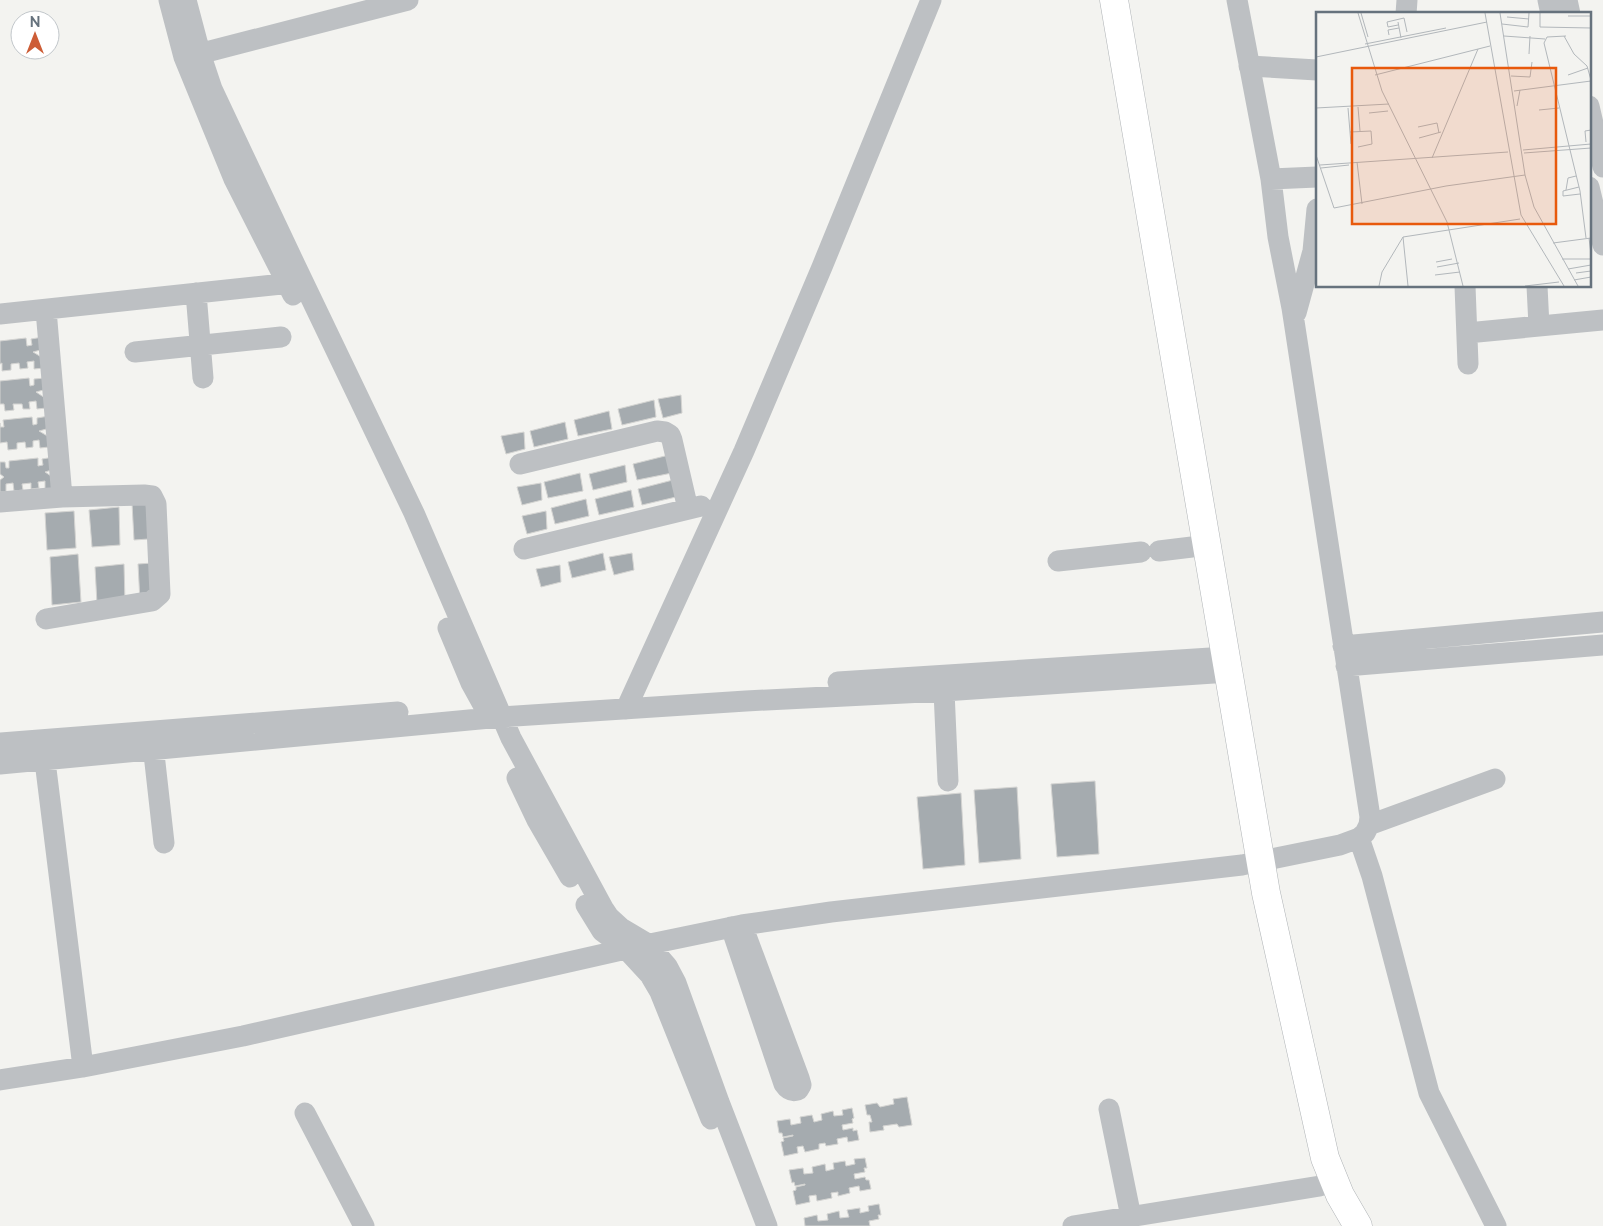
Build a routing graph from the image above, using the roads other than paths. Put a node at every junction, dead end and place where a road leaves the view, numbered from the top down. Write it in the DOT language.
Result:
graph roads {
  1 [pos="169,0"];
  2 [pos="186,0"];
  3 [pos="408,0"];
  4 [pos="931,0"];
  5 [pos="1098,0"];
  6 [pos="1114,0"];
  7 [pos="1237,0"];
  8 [pos="192,55"];
  9 [pos="1249,66"];
  10 [pos="1316,70"];
  11 [pos="1590,111"];
  12 [pos="1597,146"];
  13 [pos="1603,167"];
  14 [pos="1316,177"];
  15 [pos="1271,179"];
  16 [pos="1590,192"];
  17 [pos="1316,220"];
  18 [pos="1603,245"];
  19 [pos="295,282"];
  20 [pos="1465,288"];
  21 [pos="1537,288"];
  22 [pos="196,293"];
  23 [pos="46,310"];
  24 [pos="0,314"];
  25 [pos="1293,320"];
  26 [pos="1603,320"];
  27 [pos="1539,326"];
  28 [pos="1467,333"];
  29 [pos="281,337"];
  30 [pos="200,346"];
  31 [pos="135,352"];
  32 [pos="1468,364"];
  33 [pos="203,378"];
  34 [pos="520,464"];
  35 [pos="62,497"];
  36 [pos="721,501"];
  37 [pos="0,502"];
  38 [pos="688,510"];
  39 [pos="1192,547"];
  40 [pos="524,549"];
  41 [pos="1058,561"];
  42 [pos="46,618"];
  43 [pos="1603,622"];
  44 [pos="1603,645"];
  45 [pos="1345,656"];
  46 [pos="1220,665"];
  47 [pos="944,691"];
  48 [pos="629,702"];
  49 [pos="492,711"];
  50 [pos="152,740"];
  51 [pos="0,743"];
  52 [pos="43,750"];
  53 [pos="0,764"];
  54 [pos="1495,779"];
  55 [pos="948,782"];
  56 [pos="1356,836"];
  57 [pos="164,843"];
  58 [pos="1252,863"];
  59 [pos="737,926"];
  60 [pos="648,944"];
  61 [pos="626,948"];
  62 [pos="83,1067"];
  63 [pos="0,1080"];
  64 [pos="1109,1109"];
  65 [pos="305,1113"];
  66 [pos="1320,1186"];
  67 [pos="1131,1217"];
  68 [pos="364,1226"];
  69 [pos="753,1226"];
  70 [pos="767,1226"];
  71 [pos="1073,1226"];
  72 [pos="1339,1226"];
  73 [pos="1358,1226"];
  74 [pos="1496,1226"];
  1 -- 8 [label="street"];
  2 -- 8 [label="street"];
  3 -- 8 [label="street"];
  4 -- 36 [label="street"];
  5 -- 39 [label="main road"];
  6 -- 46 [label="main road"];
  7 -- 9 [label="street"];
  8 -- 19 [label="street"];
  9 -- 10 [label="street"];
  9 -- 15 [label="street"];
  11 -- 12 [label="street"];
  12 -- 13 [label="street"];
  14 -- 15 [label="street"];
  15 -- 25 [label="street"];
  16 -- 18 [label="street"];
  17 -- 25 [label="street"];
  19 -- 22 [label="street"];
  19 -- 49 [label="street"];
  20 -- 28 [label="street"];
  21 -- 27 [label="street"];
  22 -- 23 [label="street"];
  22 -- 30 [label="street"];
  23 -- 24 [label="street"];
  23 -- 35 [label="street"];
  25 -- 45 [label="street"];
  26 -- 27 [label="street"];
  27 -- 28 [label="street"];
  28 -- 32 [label="street"];
  29 -- 30 [label="street"];
  30 -- 31 [label="street"];
  30 -- 33 [label="street"];
  34 -- 38 [label="street"];
  35 -- 37 [label="street"];
  35 -- 42 [label="street"];
  36 -- 38 [label="street"];
  36 -- 48 [label="street"];
  38 -- 40 [label="street"];
  39 -- 41 [label="street"];
  39 -- 46 [label="main road"];
  43 -- 45 [label="street"];
  44 -- 45 [label="street"];
  45 -- 56 [label="street"];
  46 -- 47 [label="street"];
  46 -- 48 [label="street"];
  46 -- 58 [label="main road"];
  47 -- 48 [label="street"];
  47 -- 55 [label="street"];
  48 -- 49 [label="street"];
  49 -- 50 [label="street"];
  49 -- 60 [label="street"];
  49 -- 61 [label="street"];
  50 -- 52 [label="street"];
  50 -- 57 [label="street"];
  51 -- 52 [label="street"];
  52 -- 53 [label="street"];
  52 -- 62 [label="street"];
  54 -- 56 [label="street"];
  56 -- 58 [label="street"];
  56 -- 74 [label="street"];
  58 -- 59 [label="street"];
  58 -- 66 [label="main road"];
  58 -- 73 [label="main road"];
  59 -- 59 [label="street"];
  59 -- 60 [label="street"];
  60 -- 61 [label="street"];
  60 -- 70 [label="street"];
  61 -- 62 [label="street"];
  61 -- 69 [label="street"];
  62 -- 63 [label="street"];
  64 -- 67 [label="street"];
  65 -- 68 [label="street"];
  66 -- 67 [label="street"];
  66 -- 72 [label="main road"];
  67 -- 71 [label="street"];
}
